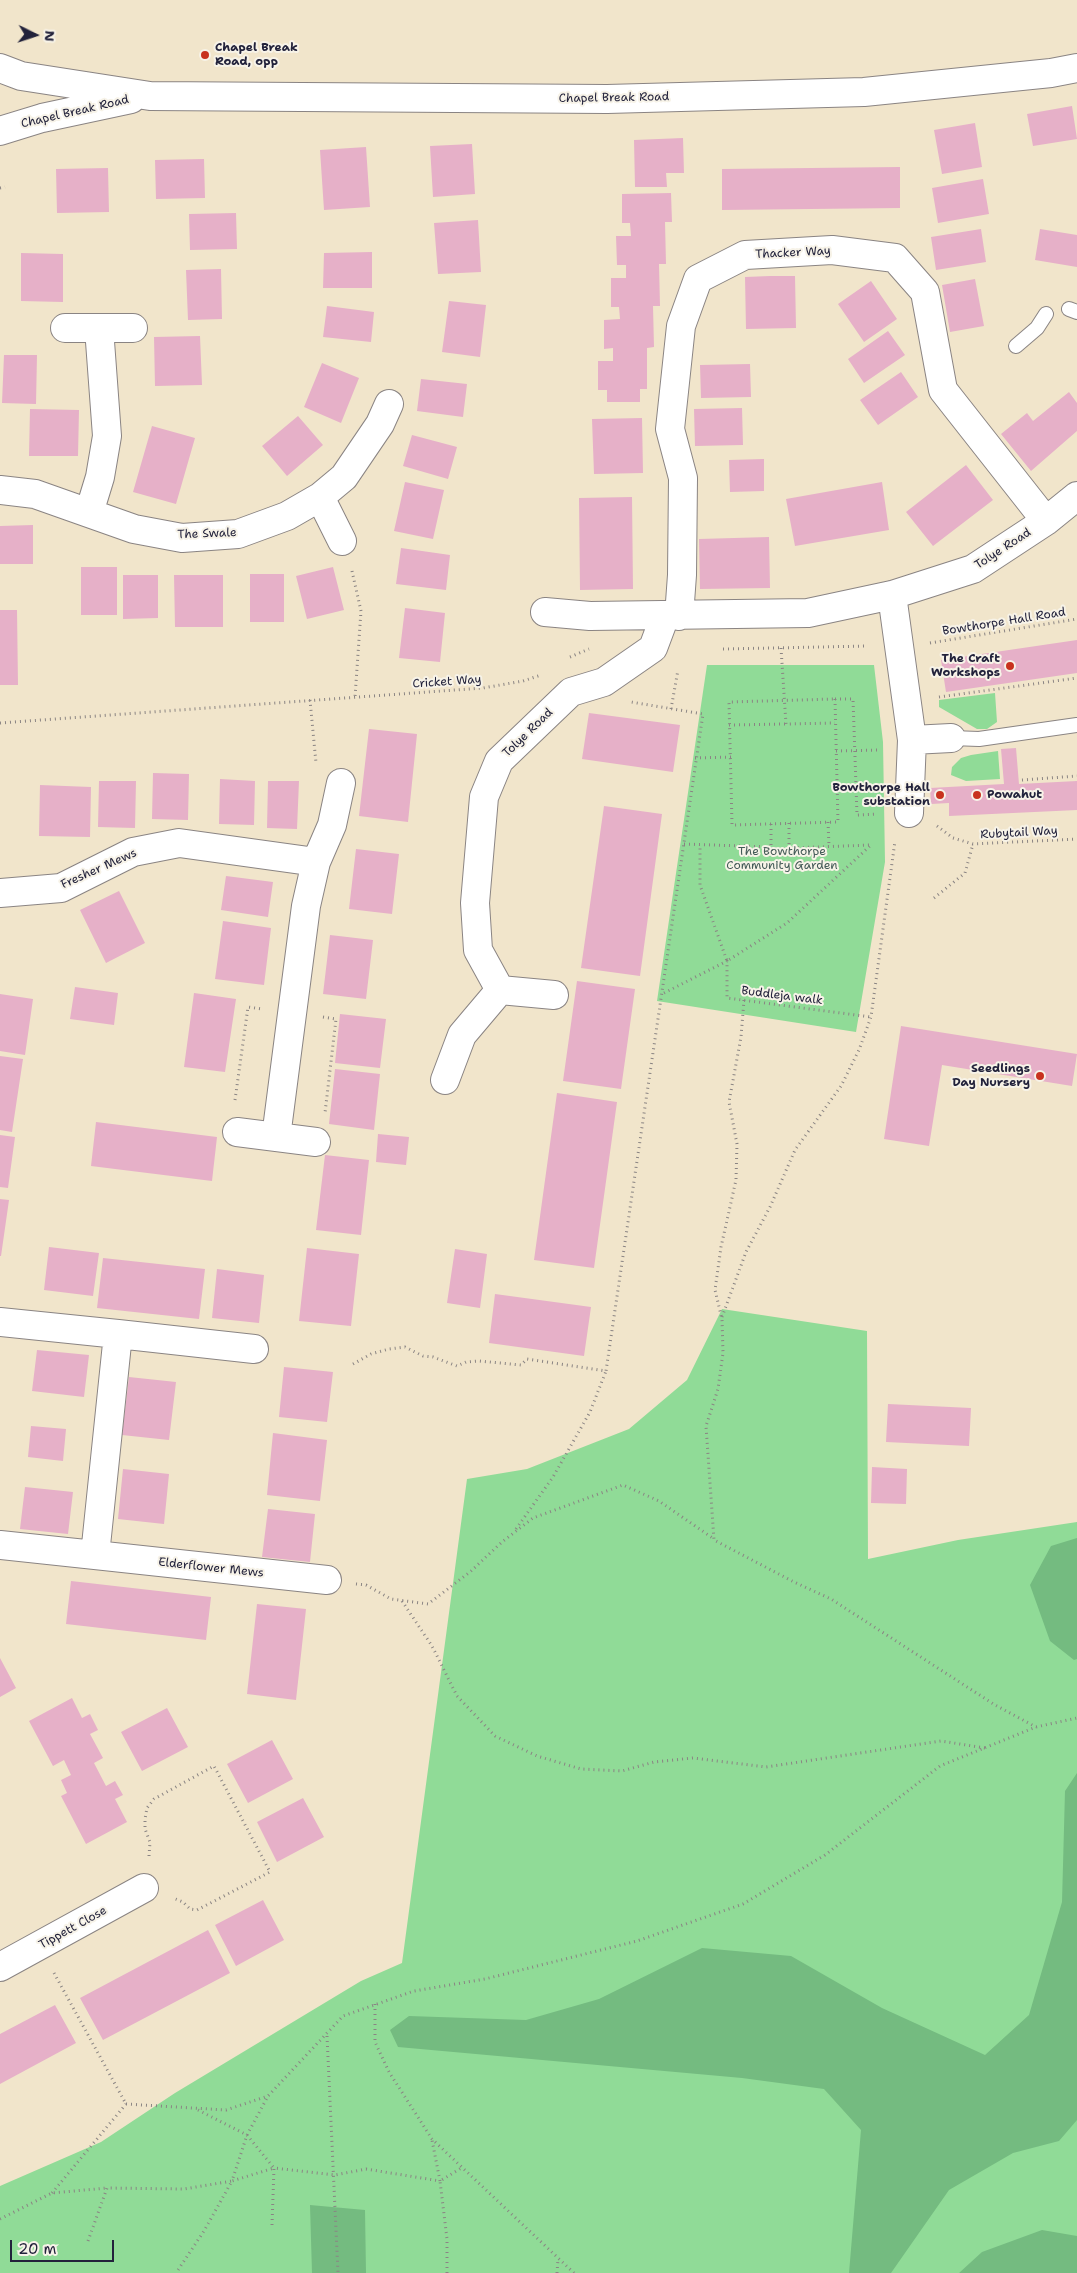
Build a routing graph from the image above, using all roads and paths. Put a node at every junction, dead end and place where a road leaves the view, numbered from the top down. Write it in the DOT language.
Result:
graph roads {
  1 [pos="0,68"];
  2 [pos="1077,68"];
  3 [pos="150,96"];
  4 [pos="0,131"];
  5 [pos="5,187"];
  6 [pos="0,188"];
  7 [pos="1046,314"];
  8 [pos="65,328"];
  9 [pos="99,328"];
  10 [pos="133,328"];
  11 [pos="1016,346"];
  12 [pos="389,404"];
  13 [pos="0,490"];
  14 [pos="1077,496"];
  15 [pos="320,497"];
  16 [pos="89,513"];
  17 [pos="1046,521"];
  18 [pos="342,541"];
  19 [pos="892,595"];
  20 [pos="545,612"];
  21 [pos="672,616"];
  22 [pos="1077,619"];
  23 [pos="934,642"];
  24 [pos="877,646"];
  25 [pos="595,647"];
  26 [pos="653,648"];
  27 [pos="781,648"];
  28 [pos="717,649"];
  29 [pos="566,658"];
  30 [pos="546,673"];
  31 [pos="1077,678"];
  32 [pos="355,697"];
  33 [pos="835,699"];
  34 [pos="310,700"];
  35 [pos="626,701"];
  36 [pos="784,701"];
  37 [pos="907,702"];
  38 [pos="671,709"];
  39 [pos="0,723"];
  40 [pos="836,723"];
  41 [pos="786,724"];
  42 [pos="730,725"];
  43 [pos="1077,725"];
  44 [pos="951,738"];
  45 [pos="912,745"];
  46 [pos="856,750"];
  47 [pos="836,752"];
  48 [pos="731,757"];
  49 [pos="695,758"];
  50 [pos="316,764"];
  51 [pos="1077,776"];
  52 [pos="1022,780"];
  53 [pos="342,783"];
  54 [pos="909,813"];
  55 [pos="857,815"];
  56 [pos="828,822"];
  57 [pos="789,823"];
  58 [pos="771,824"];
  59 [pos="1077,839"];
  60 [pos="684,844"];
  61 [pos="973,844"];
  62 [pos="700,845"];
  63 [pos="829,846"];
  64 [pos="771,847"];
  65 [pos="789,848"];
  66 [pos="316,862"];
  67 [pos="0,892"];
  68 [pos="934,898"];
  69 [pos="727,961"];
  70 [pos="500,990"];
  71 [pos="663,993"];
  72 [pos="554,995"];
  73 [pos="744,1000"];
  74 [pos="871,1017"];
  75 [pos="445,1080"];
  76 [pos="237,1132"];
  77 [pos="276,1137"];
  78 [pos="316,1142"];
  79 [pos="722,1319"];
  80 [pos="0,1322"];
  81 [pos="118,1334"];
  82 [pos="254,1349"];
  83 [pos="353,1364"];
  84 [pos="606,1371"];
  85 [pos="515,1532"];
  86 [pos="714,1540"];
  87 [pos="0,1544"];
  88 [pos="95,1555"];
  89 [pos="327,1580"];
  90 [pos="402,1601"];
  91 [pos="1077,1718"];
  92 [pos="1036,1727"];
  93 [pos="985,1748"];
  94 [pos="148,1859"];
  95 [pos="154,1894"];
  96 [pos="40,1947"];
  97 [pos="0,1966"];
  98 [pos="375,2004"];
  99 [pos="327,2035"];
  100 [pos="268,2096"];
  101 [pos="126,2104"];
  102 [pos="195,2108"];
  103 [pos="248,2135"];
  104 [pos="432,2139"];
  105 [pos="463,2167"];
  106 [pos="274,2168"];
  107 [pos="335,2174"];
  108 [pos="232,2181"];
  109 [pos="440,2181"];
  110 [pos="107,2188"];
  111 [pos="52,2193"];
  112 [pos="0,2219"];
  113 [pos="272,2225"];
  114 [pos="88,2241"];
  115 [pos="558,2259"];
  116 [pos="176,2273"];
  117 [pos="338,2273"];
  118 [pos="447,2273"];
  119 [pos="558,2273"];
  120 [pos="574,2273"];
  1 -- 3 [label="street, Chapel Break Road"];
  2 -- 3 [label="street, Chapel Break Road"];
  3 -- 4 [label="street, Chapel Break Road"];
  5 -- 6 [label="path"];
  7 -- 11 [label="lane"];
  8 -- 9 [label="street"];
  9 -- 10 [label="street"];
  9 -- 16 [label="street"];
  12 -- 15 [label="street, The Swale"];
  13 -- 16 [label="street, The Swale"];
  14 -- 17 [label="street, Tolye Road"];
  15 -- 16 [label="street, The Swale"];
  15 -- 18 [label="street"];
  17 -- 19 [label="street, Tolye Road"];
  17 -- 21 [label="street, Thacker Way"];
  18 -- 32 [label="path"];
  19 -- 21 [label="street, Tolye Road"];
  19 -- 37 [label="street"];
  20 -- 21 [label="street, Tolye Road"];
  21 -- 26 [label="street"];
  22 -- 23 [label="path, Bowthorpe Hall Road"];
  24 -- 27 [label="path"];
  25 -- 29 [label="path"];
  26 -- 38 [label="path"];
  26 -- 70 [label="street, Tolye Road"];
  27 -- 28 [label="path"];
  27 -- 36 [label="path"];
  30 -- 32 [label="path, Cricket Way"];
  31 -- 37 [label="path"];
  32 -- 34 [label="path, Cricket Way"];
  33 -- 36 [label="path"];
  33 -- 40 [label="path"];
  33 -- 46 [label="path"];
  34 -- 39 [label="path, Cricket Way"];
  34 -- 50 [label="path"];
  35 -- 38 [label="path"];
  36 -- 41 [label="path"];
  36 -- 42 [label="path"];
  37 -- 45 [label="street"];
  38 -- 49 [label="path"];
  40 -- 41 [label="path"];
  40 -- 47 [label="path"];
  41 -- 42 [label="path"];
  42 -- 48 [label="path"];
  43 -- 44 [label="lane"];
  44 -- 45 [label="street"];
  45 -- 46 [label="path"];
  45 -- 54 [label="street"];
  46 -- 47 [label="path"];
  46 -- 55 [label="path"];
  47 -- 56 [label="path"];
  48 -- 49 [label="path"];
  48 -- 58 [label="path"];
  49 -- 60 [label="path"];
  51 -- 52 [label="path"];
  53 -- 66 [label="street"];
  54 -- 61 [label="path, Rubytail Way"];
  54 -- 74 [label="path"];
  56 -- 57 [label="path"];
  56 -- 63 [label="path"];
  57 -- 58 [label="path"];
  57 -- 65 [label="path"];
  58 -- 64 [label="path"];
  59 -- 61 [label="path, Rubytail Way"];
  60 -- 62 [label="path"];
  60 -- 71 [label="path"];
  61 -- 68 [label="path"];
  62 -- 64 [label="path"];
  62 -- 69 [label="path"];
  63 -- 65 [label="path"];
  63 -- 69 [label="path"];
  64 -- 65 [label="path"];
  66 -- 67 [label="street, Fresher Mews"];
  66 -- 77 [label="street"];
  69 -- 71 [label="path"];
  69 -- 73 [label="path, Buddleja walk"];
  70 -- 72 [label="street"];
  70 -- 75 [label="street"];
  71 -- 84 [label="path"];
  73 -- 74 [label="path, Buddleja walk"];
  73 -- 79 [label="path"];
  74 -- 79 [label="path"];
  76 -- 77 [label="street"];
  77 -- 78 [label="street"];
  79 -- 86 [label="path"];
  80 -- 81 [label="street"];
  81 -- 82 [label="street"];
  81 -- 88 [label="street"];
  83 -- 84 [label="path"];
  84 -- 85 [label="path"];
  85 -- 86 [label="path"];
  85 -- 90 [label="path"];
  86 -- 92 [label="path"];
  87 -- 88 [label="street, Elderflower Mews"];
  88 -- 89 [label="street, Elderflower Mews"];
  89 -- 90 [label="path"];
  90 -- 93 [label="path"];
  91 -- 92 [label="path"];
  92 -- 93 [label="path"];
  93 -- 98 [label="path"];
  94 -- 95 [label="path"];
  95 -- 96 [label="street, Tippett Close"];
  96 -- 97 [label="street, Tippett Close"];
  96 -- 101 [label="path"];
  98 -- 99 [label="path"];
  98 -- 104 [label="path"];
  99 -- 100 [label="path"];
  99 -- 107 [label="path"];
  100 -- 102 [label="path"];
  100 -- 103 [label="path"];
  101 -- 102 [label="path"];
  101 -- 111 [label="path"];
  102 -- 103 [label="path"];
  103 -- 106 [label="path"];
  103 -- 108 [label="path"];
  104 -- 105 [label="path"];
  104 -- 109 [label="path"];
  105 -- 109 [label="path"];
  105 -- 115 [label="path"];
  106 -- 107 [label="path"];
  106 -- 108 [label="path"];
  106 -- 113 [label="path"];
  107 -- 109 [label="path"];
  107 -- 117 [label="path"];
  108 -- 110 [label="path"];
  108 -- 116 [label="path"];
  109 -- 118 [label="path"];
  110 -- 111 [label="path"];
  110 -- 114 [label="path"];
  111 -- 112 [label="path"];
  115 -- 119 [label="path"];
  115 -- 120 [label="path"];
}
